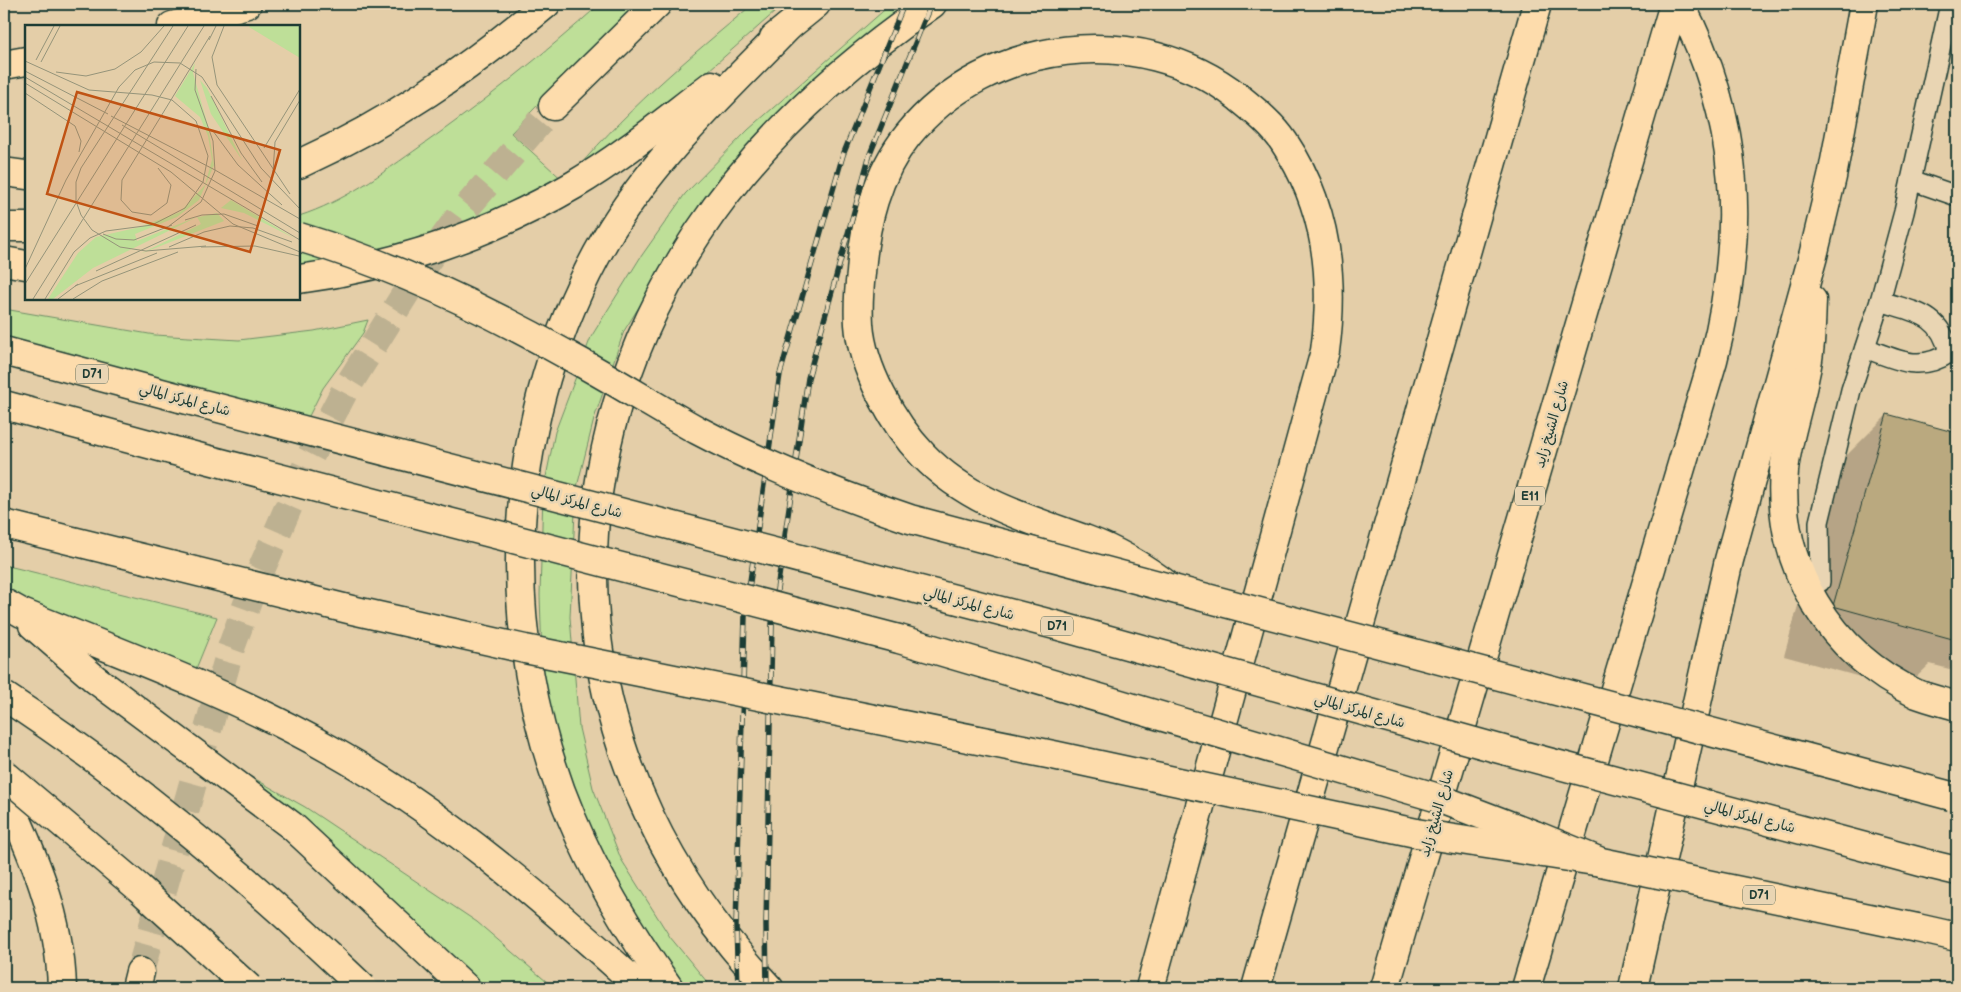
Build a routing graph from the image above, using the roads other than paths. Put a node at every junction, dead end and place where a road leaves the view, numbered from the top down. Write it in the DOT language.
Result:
graph roads {
  1 [pos="247,4"];
  2 [pos="546,4"];
  3 [pos="657,4"];
  4 [pos="816,4"];
  5 [pos="932,4"];
  6 [pos="1537,4"];
  7 [pos="1674,4"];
  8 [pos="1680,4"];
  9 [pos="1864,4"];
  10 [pos="1950,4"];
  11 [pos="175,25"];
  12 [pos="788,27"];
  13 [pos="25,61"];
  14 [pos="4,65"];
  15 [pos="553,106"];
  16 [pos="300,164"];
  17 [pos="4,172"];
  18 [pos="25,175"];
  19 [pos="1911,180"];
  20 [pos="1957,196"];
  21 [pos="25,227"];
  22 [pos="4,228"];
  23 [pos="300,237"];
  24 [pos="1813,256"];
  25 [pos="4,262"];
  26 [pos="25,265"];
  27 [pos="300,279"];
  28 [pos="1880,301"];
  29 [pos="1865,348"];
  30 [pos="4,351"];
  31 [pos="1953,354"];
  32 [pos="4,405"];
  33 [pos="4,524"];
  34 [pos="1820,582"];
  35 [pos="1176,592"];
  36 [pos="13,608"];
  37 [pos="4,696"];
  38 [pos="1957,706"];
  39 [pos="4,774"];
  40 [pos="4,791"];
  41 [pos="1954,797"];
  42 [pos="1601,862"];
  43 [pos="1945,868"];
  44 [pos="1957,937"];
  45 [pos="62,988"];
  46 [pos="250,988"];
  47 [pos="363,988"];
  48 [pos="466,988"];
  49 [pos="641,988"];
  50 [pos="669,988"];
  51 [pos="769,988"];
  52 [pos="1150,988"];
  53 [pos="1256,988"];
  54 [pos="1385,988"];
  55 [pos="1526,988"];
  56 [pos="1633,988"];
  1 -- 11 [label="main road"];
  2 -- 16 [label="main road"];
  3 -- 15 [label="main road"];
  4 -- 12 [label="main road"];
  5 -- 51 [label="main road"];
  6 -- 53 [label="main road"];
  7 -- 54 [label="main road, شارع الشيخ زايد / E11"];
  8 -- 55 [label="main road"];
  9 -- 24 [label="main road"];
  10 -- 19 [label="lane"];
  12 -- 27 [label="main road"];
  12 -- 50 [label="main road"];
  13 -- 14 [label="main road"];
  17 -- 18 [label="main road"];
  19 -- 20 [label="lane"];
  19 -- 28 [label="lane"];
  21 -- 22 [label="main road"];
  23 -- 35 [label="main road, bridge"];
  24 -- 38 [label="main road"];
  24 -- 56 [label="main road"];
  25 -- 26 [label="main road"];
  28 -- 29 [label="lane"];
  28 -- 31 [label="lane"];
  29 -- 31 [label="lane"];
  29 -- 34 [label="lane"];
  30 -- 43 [label="main road, شارع المركز المالي / D71, bridge"];
  32 -- 42 [label="main road, D71, bridge"];
  33 -- 42 [label="main road, bridge"];
  35 -- 41 [label="main road, bridge"];
  35 -- 52 [label="main road, bridge"];
  36 -- 48 [label="main road"];
  36 -- 49 [label="main road"];
  37 -- 47 [label="main road, bridge"];
  39 -- 46 [label="main road, bridge"];
  40 -- 45 [label="main road"];
  42 -- 44 [label="main road, D71, bridge"];
}
